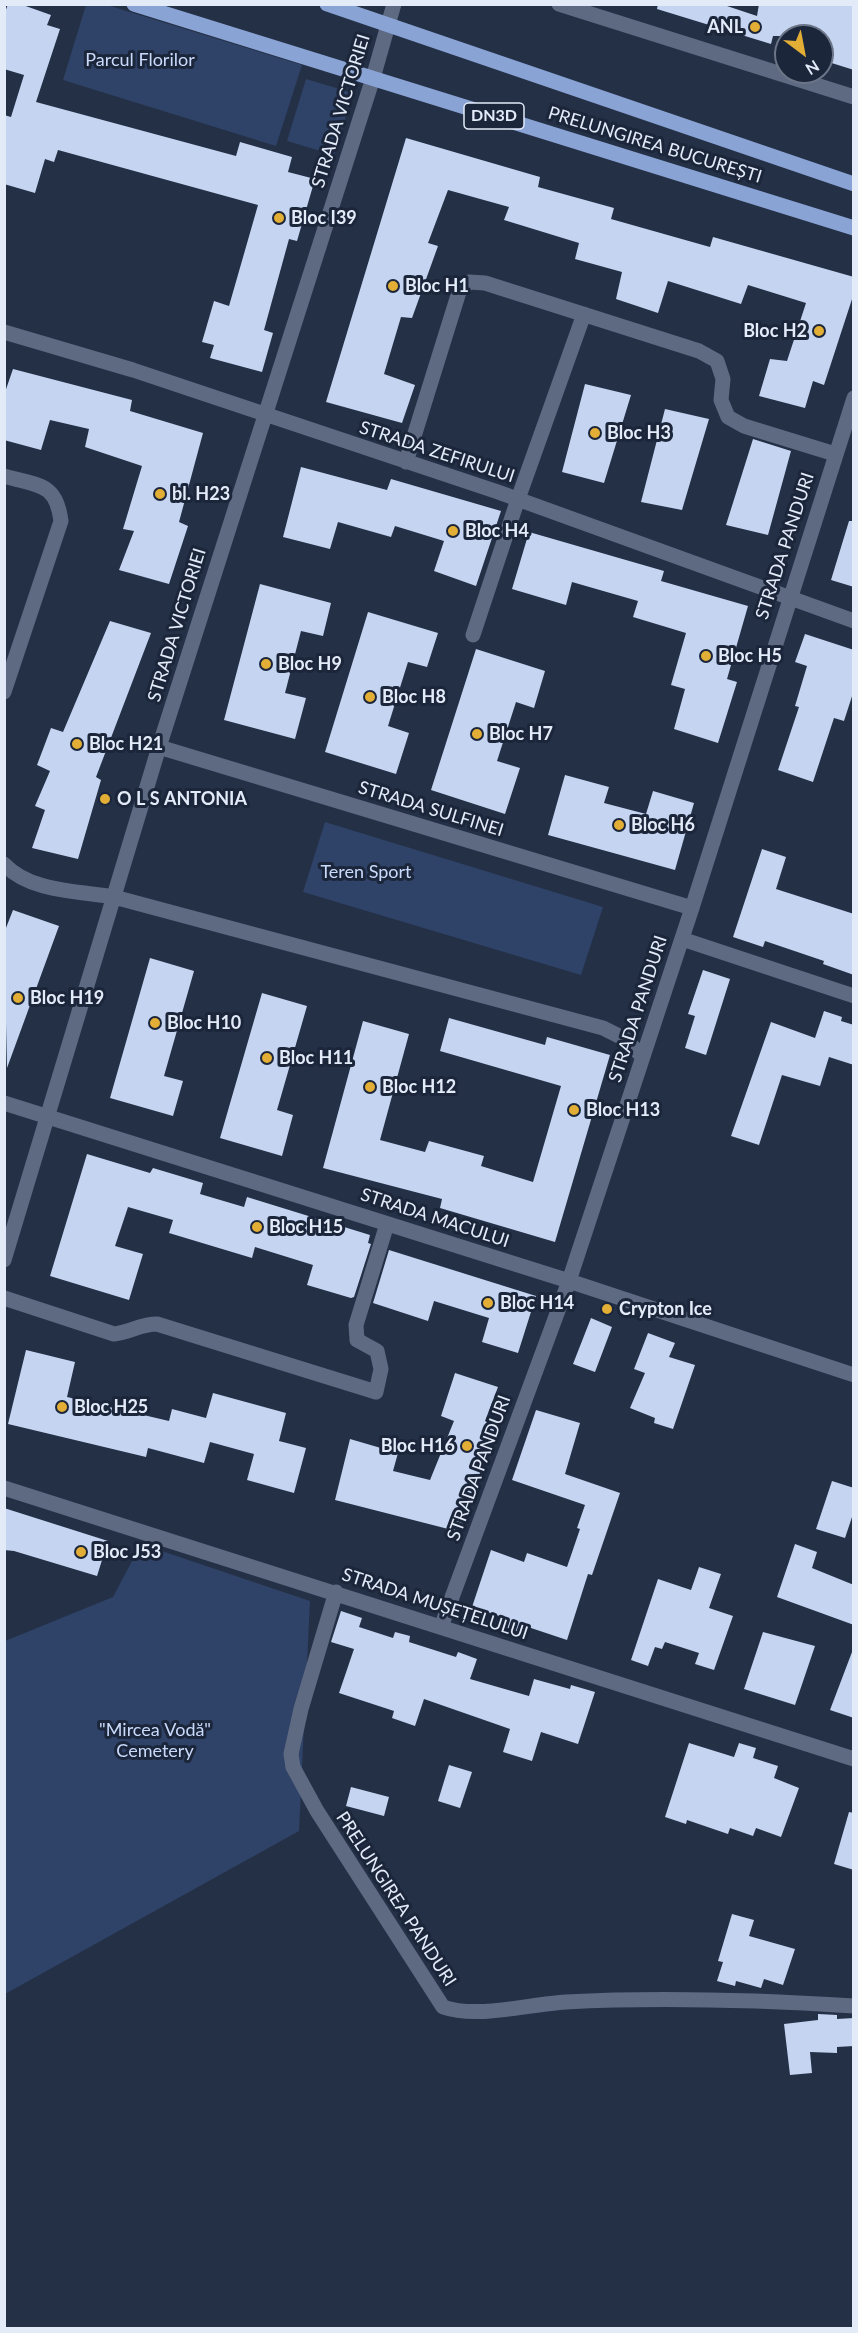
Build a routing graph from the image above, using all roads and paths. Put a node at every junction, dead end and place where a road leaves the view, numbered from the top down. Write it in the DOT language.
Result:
graph roads {
  1 [pos="135,4"];
  2 [pos="327,4"];
  3 [pos="394,4"];
  4 [pos="559,4"];
  5 [pos="388,24"];
  6 [pos="373,78"];
  7 [pos="854,97"];
  8 [pos="854,184"];
  9 [pos="854,228"];
  10 [pos="584,314"];
  11 [pos="4,332"];
  12 [pos="854,398"];
  13 [pos="263,415"];
  14 [pos="835,454"];
  15 [pos="406,462"];
  16 [pos="4,476"];
  17 [pos="518,499"];
  18 [pos="788,599"];
  19 [pos="854,621"];
  20 [pos="473,635"];
  21 [pos="4,692"];
  22 [pos="159,747"];
  23 [pos="4,864"];
  24 [pos="114,897"];
  25 [pos="692,908"];
  26 [pos="682,939"];
  27 [pos="854,996"];
  28 [pos="643,1057"];
  29 [pos="4,1103"];
  30 [pos="47,1116"];
  31 [pos="387,1224"];
  32 [pos="4,1260"];
  33 [pos="569,1281"];
  34 [pos="4,1298"];
  35 [pos="854,1375"];
  36 [pos="4,1488"];
  37 [pos="336,1592"];
  38 [pos="441,1627"];
  39 [pos="854,1759"];
  40 [pos="854,2006"];
  1 -- 6 [label="main road, PRELUNGIREA BUCUREȘTI / DN3D"];
  2 -- 5 [label="main road, PRELUNGIREA BUCUREȘTI"];
  3 -- 5 [label="street, STRADA VICTORIEI"];
  4 -- 7 [label="street"];
  5 -- 6 [label="street, STRADA VICTORIEI"];
  5 -- 8 [label="main road, PRELUNGIREA BUCUREȘTI"];
  6 -- 9 [label="main road, PRELUNGIREA BUCUREȘTI / DN3D"];
  6 -- 13 [label="street, STRADA VICTORIEI"];
  10 -- 14 [label="street"];
  10 -- 15 [label="street"];
  10 -- 17 [label="street"];
  11 -- 13 [label="street, STRADA ZEFIRULUI"];
  12 -- 14 [label="street, STRADA PANDURI"];
  13 -- 15 [label="street, STRADA ZEFIRULUI"];
  13 -- 22 [label="street, STRADA VICTORIEI"];
  14 -- 18 [label="street, STRADA PANDURI"];
  15 -- 17 [label="street, STRADA ZEFIRULUI"];
  16 -- 21 [label="street"];
  17 -- 18 [label="street, STRADA ZEFIRULUI"];
  17 -- 20 [label="street"];
  18 -- 19 [label="street, STRADA ZEFIRULUI"];
  18 -- 25 [label="street, STRADA PANDURI"];
  22 -- 24 [label="street, STRADA VICTORIEI"];
  22 -- 25 [label="street, STRADA SULFINEI"];
  23 -- 24 [label="street"];
  24 -- 28 [label="street"];
  24 -- 30 [label="street, STRADA VICTORIEI"];
  25 -- 26 [label="street, STRADA PANDURI"];
  26 -- 27 [label="street"];
  26 -- 28 [label="street, STRADA PANDURI"];
  28 -- 33 [label="street, STRADA PANDURI"];
  29 -- 30 [label="street, STRADA MACULUI"];
  30 -- 31 [label="street, STRADA MACULUI"];
  30 -- 32 [label="street, STRADA VICTORIEI"];
  31 -- 33 [label="street, STRADA MACULUI"];
  31 -- 34 [label="street"];
  33 -- 35 [label="street, STRADA MACULUI"];
  33 -- 38 [label="street, STRADA PANDURI"];
  36 -- 37 [label="street, STRADA MUȘEȚELULUI"];
  37 -- 38 [label="street, STRADA MUȘEȚELULUI"];
  37 -- 40 [label="street, PRELUNGIREA PANDURI"];
  38 -- 39 [label="street, STRADA MUȘEȚELULUI"];
}
